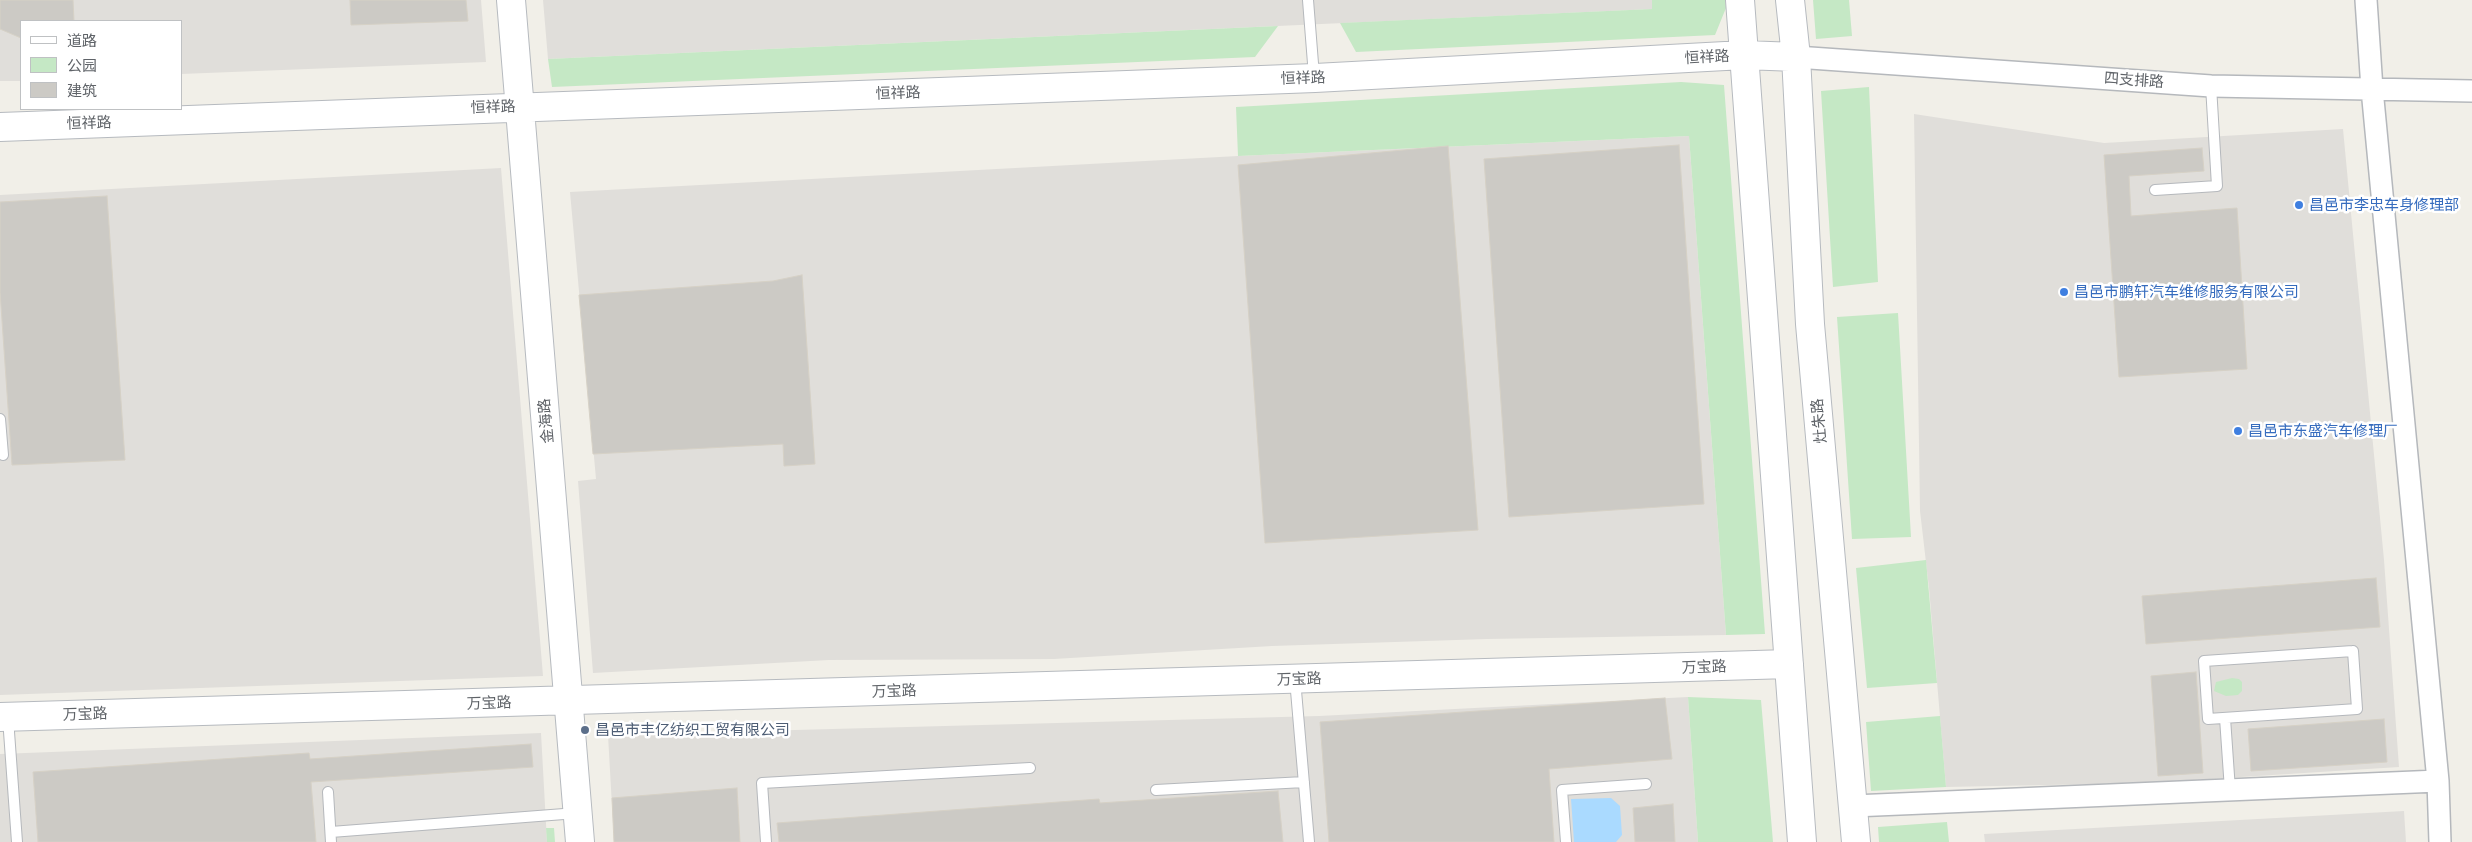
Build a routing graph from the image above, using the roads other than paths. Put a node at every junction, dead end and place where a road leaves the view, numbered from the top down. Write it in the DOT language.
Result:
graph roads {
  1 [pos="511,0"];
  2 [pos="1308,0"];
  3 [pos="1740,0"];
  4 [pos="1790,0"];
  5 [pos="2366,0"];
  6 [pos="1744,55"];
  7 [pos="1796,57"];
  8 [pos="1314,78"];
  9 [pos="2211,86"];
  10 [pos="2372,88"];
  11 [pos="2472,91"];
  12 [pos="519,106"];
  13 [pos="0,127"];
  14 [pos="2155,190"];
  15 [pos="0,419"];
  16 [pos="3,455"];
  17 [pos="1789,664"];
  18 [pos="1295,679"];
  19 [pos="570,700"];
  20 [pos="4,717"];
  21 [pos="2225,718"];
  22 [pos="1030,768"];
  23 [pos="2438,781"];
  24 [pos="1304,782"];
  25 [pos="1646,784"];
  26 [pos="1156,790"];
  27 [pos="2230,790"];
  28 [pos="328,792"];
  29 [pos="1853,806"];
  30 [pos="578,813"];
  31 [pos="331,837"];
  32 [pos="17,842"];
  33 [pos="580,842"];
  34 [pos="766,842"];
  35 [pos="1309,842"];
  36 [pos="1566,842"];
  37 [pos="1802,842"];
  38 [pos="1856,842"];
  39 [pos="2440,842"];
  1 -- 12 [label="street, 金海路"];
  2 -- 8 [label="lane"];
  3 -- 6 [label="street"];
  4 -- 7 [label="street, 灶朱路"];
  5 -- 10 [label="street"];
  6 -- 7 [label="street, 恒祥路"];
  6 -- 8 [label="street, 恒祥路"];
  6 -- 17 [label="street"];
  7 -- 9 [label="street, 四支排路"];
  7 -- 29 [label="street, 灶朱路"];
  8 -- 12 [label="street, 恒祥路"];
  9 -- 10 [label="street, 四支排路"];
  9 -- 14 [label="lane"];
  10 -- 11 [label="street, 四支排路"];
  10 -- 23 [label="street"];
  12 -- 13 [label="street, 恒祥路"];
  12 -- 19 [label="street, 金海路"];
  15 -- 16 [label="lane"];
  17 -- 18 [label="street, 万宝路"];
  17 -- 37 [label="street"];
  18 -- 19 [label="street, 万宝路"];
  18 -- 24 [label="lane"];
  19 -- 20 [label="street, 万宝路"];
  19 -- 30 [label="street, 金海路"];
  20 -- 32 [label="lane"];
  21 -- 21 [label="lane"];
  21 -- 27 [label="lane"];
  22 -- 34 [label="lane"];
  23 -- 27 [label="street"];
  23 -- 39 [label="street"];
  24 -- 26 [label="lane"];
  24 -- 35 [label="lane"];
  25 -- 36 [label="lane"];
  27 -- 29 [label="street"];
  28 -- 31 [label="lane"];
  29 -- 38 [label="street, 灶朱路"];
  30 -- 31 [label="lane"];
  30 -- 33 [label="street, 金海路"];
}
